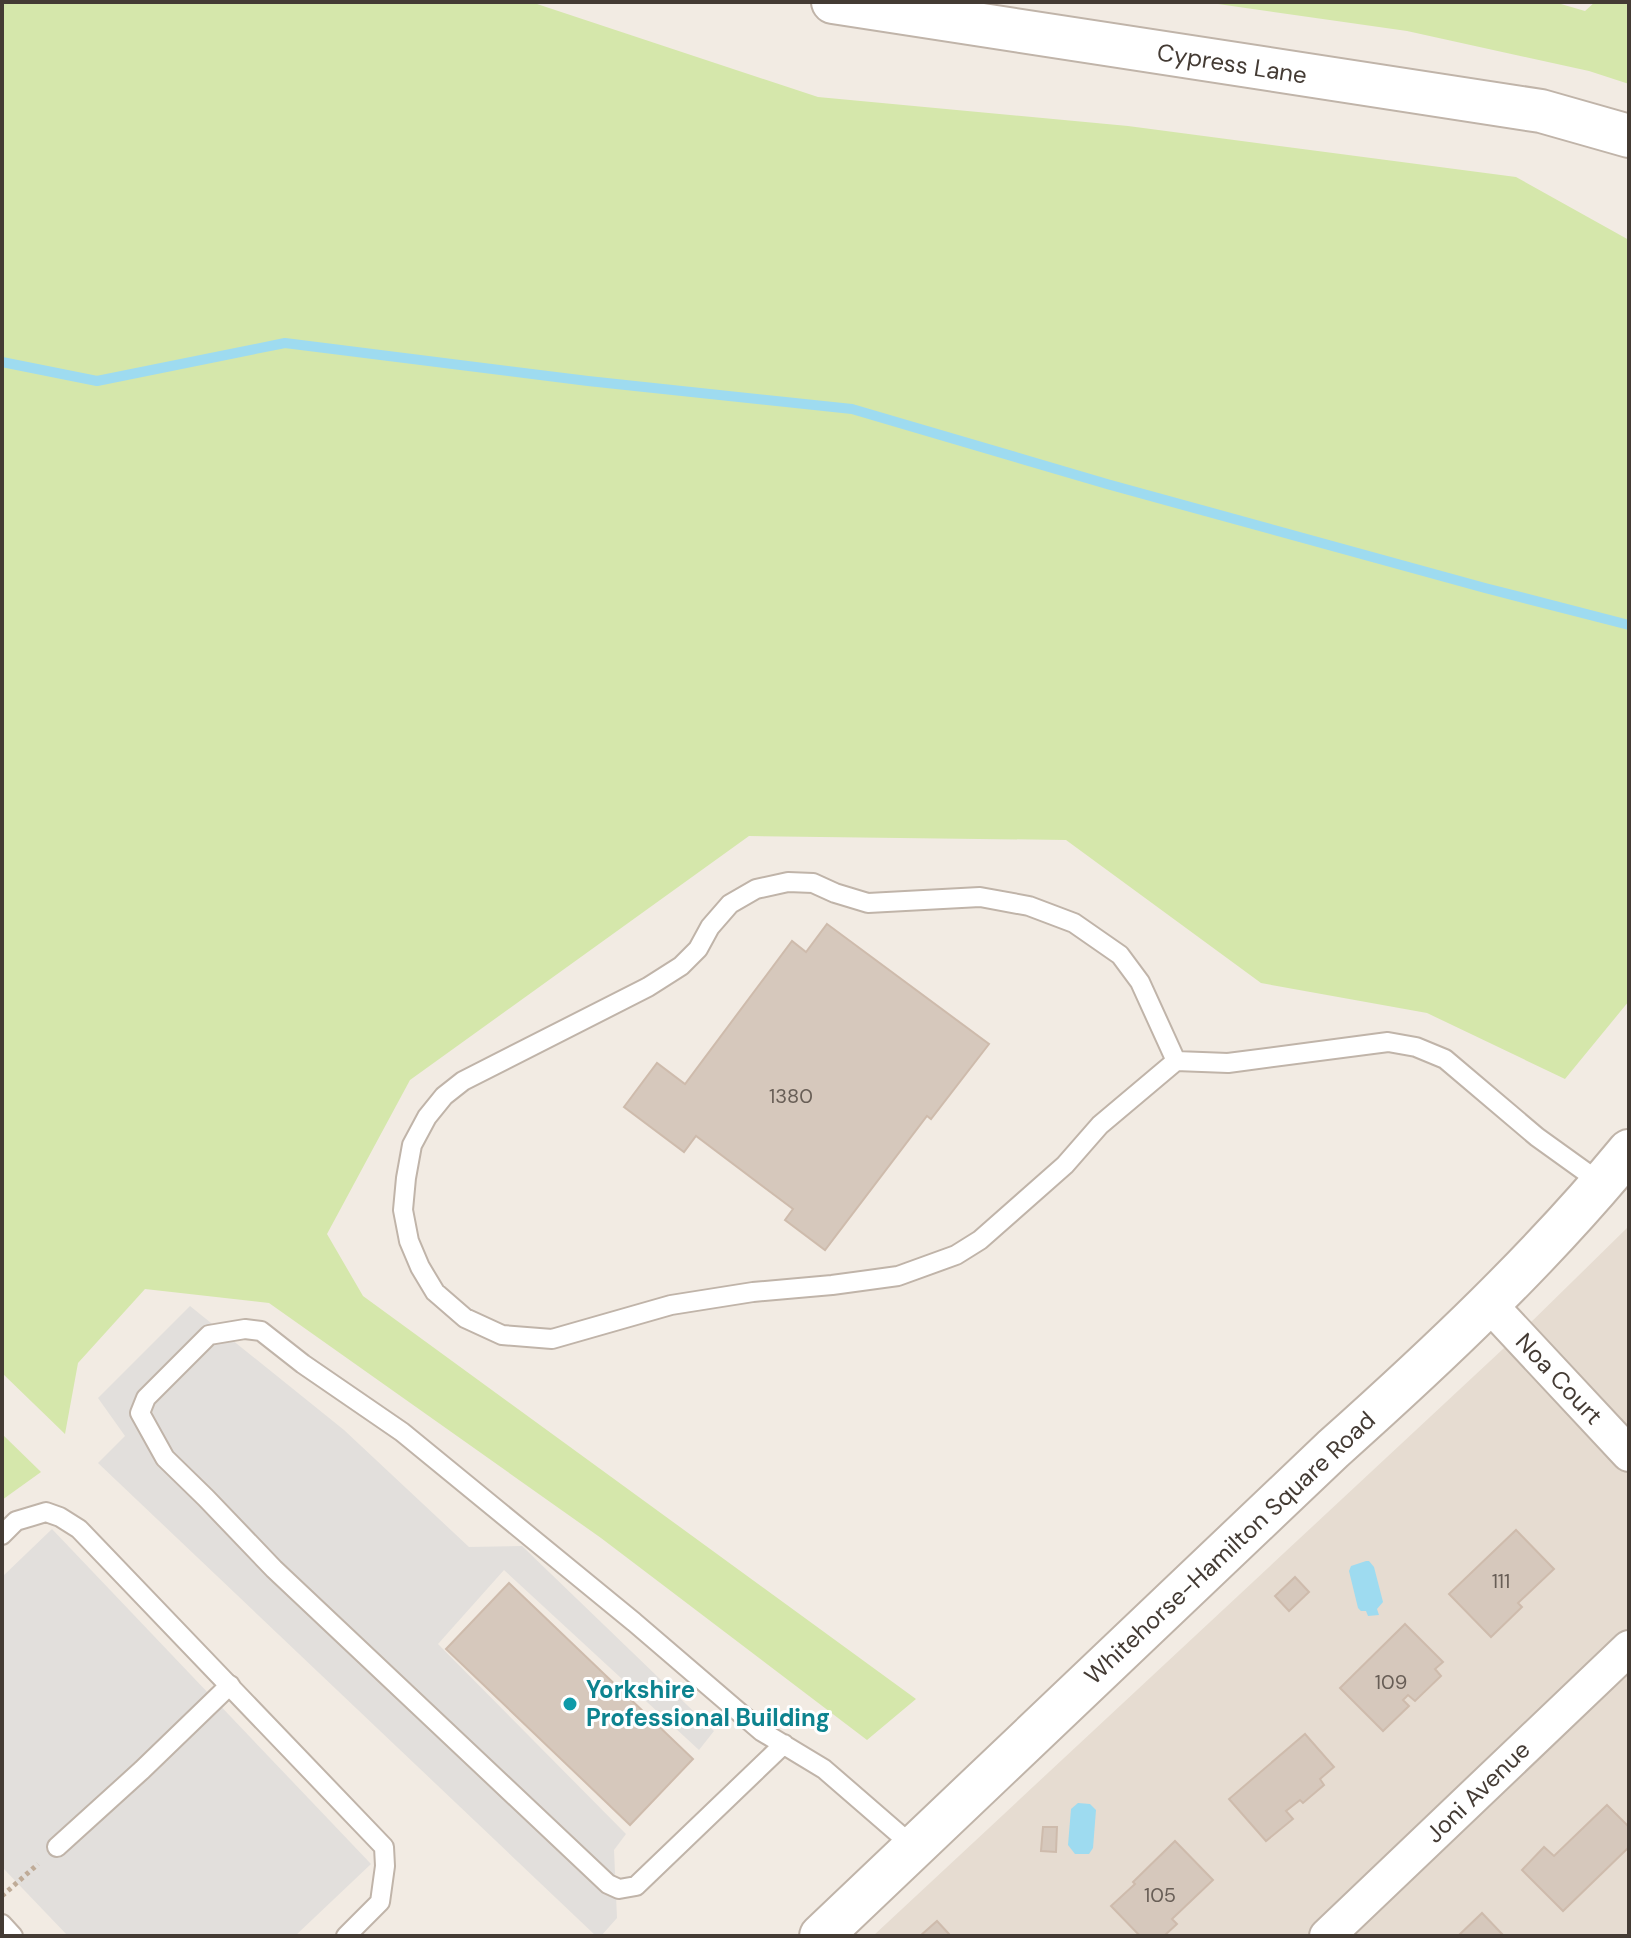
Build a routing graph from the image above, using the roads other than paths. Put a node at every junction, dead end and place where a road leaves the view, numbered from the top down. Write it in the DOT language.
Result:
graph roads {
  1 [pos="833,2"];
  2 [pos="1629,136"];
  3 [pos="1176,1061"];
  4 [pos="1629,1151"];
  5 [pos="1601,1183"];
  6 [pos="1489,1304"];
  7 [pos="1629,1454"];
  8 [pos="2,1535"];
  9 [pos="1629,1648"];
  10 [pos="230,1685"];
  11 [pos="784,1744"];
  12 [pos="57,1847"];
  13 [pos="914,1847"];
  14 [pos="2,1924"];
  15 [pos="13,1936"];
  16 [pos="346,1936"];
  17 [pos="821,1936"];
  18 [pos="1327,1936"];
  1 -- 2 [label="street, Cypress Lane"];
  3 -- 3 [label="lane"];
  3 -- 5 [label="lane"];
  4 -- 5 [label="street, Whitehorse-Hamilton Square Road"];
  5 -- 6 [label="street, Whitehorse-Hamilton Square Road"];
  6 -- 7 [label="street, Noa Court"];
  6 -- 13 [label="street, Whitehorse-Hamilton Square Road"];
  8 -- 10 [label="lane"];
  9 -- 18 [label="street, Joni Avenue"];
  10 -- 12 [label="lane"];
  10 -- 16 [label="lane"];
  11 -- 11 [label="lane"];
  11 -- 13 [label="lane"];
  13 -- 17 [label="street, Whitehorse-Hamilton Square Road"];
  14 -- 15 [label="lane"];
}
